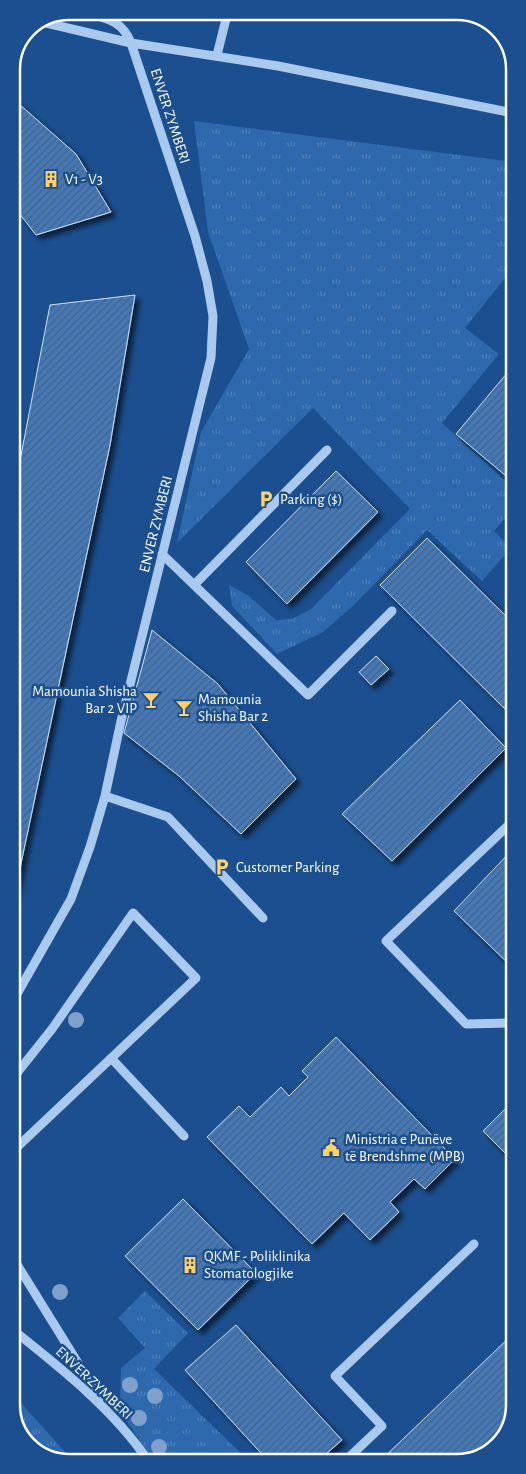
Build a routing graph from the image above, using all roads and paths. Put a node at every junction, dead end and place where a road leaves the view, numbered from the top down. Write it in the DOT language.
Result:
graph roads {
  1 [pos="109,20"];
  2 [pos="226,20"];
  3 [pos="51,24"];
  4 [pos="131,43"];
  5 [pos="216,55"];
  6 [pos="506,112"];
  7 [pos="327,450"];
  8 [pos="162,554"];
  9 [pos="194,585"];
  10 [pos="392,611"];
  11 [pos="105,796"];
  12 [pos="506,828"];
  13 [pos="263,918"];
  14 [pos="20,988"];
  15 [pos="506,1023"];
  16 [pos="111,1058"];
  17 [pos="20,1069"];
  18 [pos="184,1136"];
  19 [pos="20,1144"];
  20 [pos="474,1244"];
  21 [pos="20,1269"];
  22 [pos="20,1336"];
  23 [pos="111,1415"];
  24 [pos="144,1454"];
  25 [pos="352,1454"];
  1 -- 4 [label="street, ENVER ZYMBERI"];
  2 -- 5 [label="street"];
  3 -- 4 [label="street"];
  4 -- 5 [label="street, ENVER ZYMBERI"];
  4 -- 8 [label="street, ENVER ZYMBERI"];
  5 -- 6 [label="street, ENVER ZYMBERI"];
  7 -- 9 [label="street"];
  8 -- 9 [label="street"];
  8 -- 11 [label="street, ENVER ZYMBERI"];
  9 -- 10 [label="street"];
  11 -- 13 [label="street"];
  11 -- 14 [label="street, ENVER ZYMBERI"];
  12 -- 15 [label="street"];
  16 -- 17 [label="street"];
  16 -- 18 [label="street"];
  16 -- 19 [label="street"];
  20 -- 25 [label="street"];
  21 -- 23 [label="street"];
  22 -- 23 [label="street, ENVER ZYMBERI"];
  23 -- 24 [label="street, ENVER ZYMBERI"];
}
